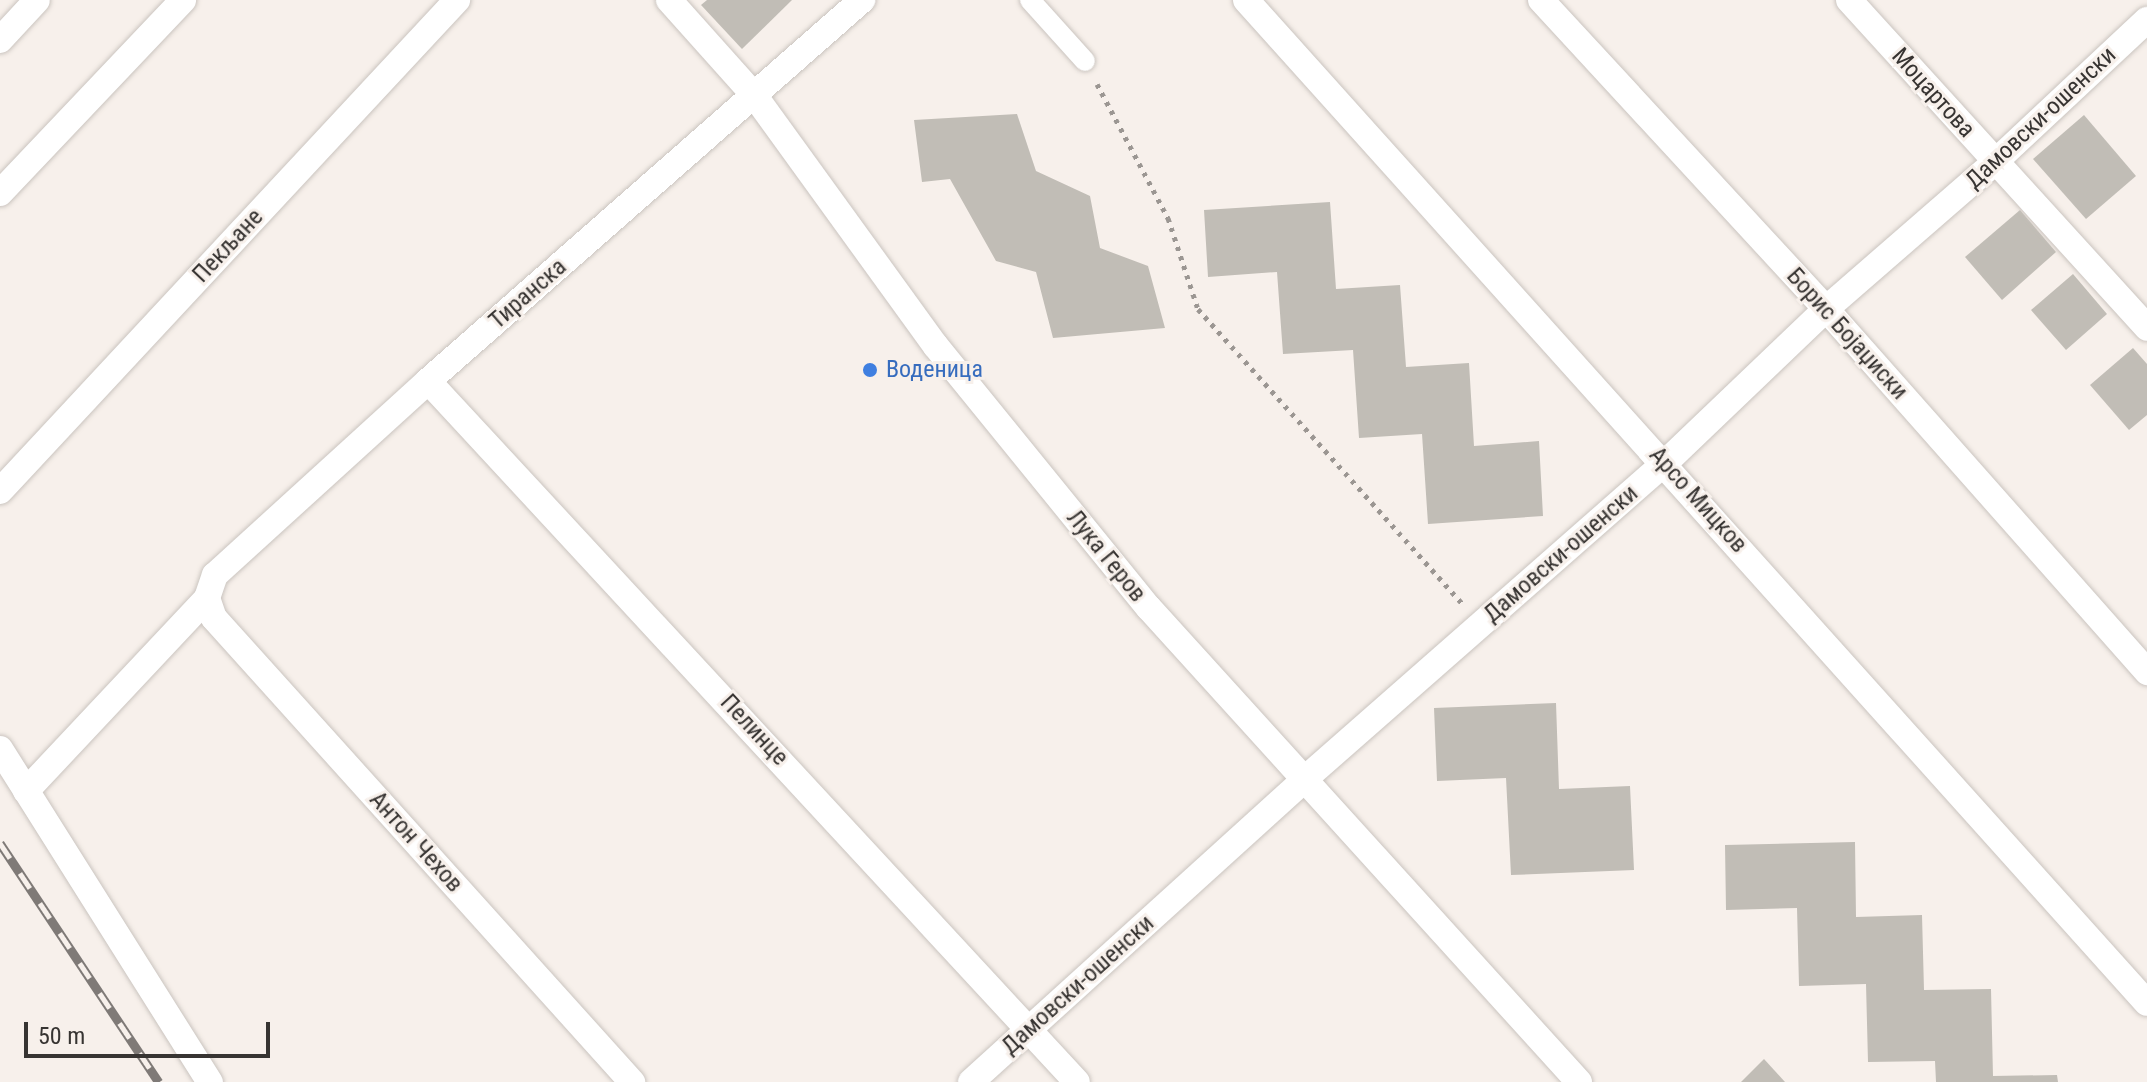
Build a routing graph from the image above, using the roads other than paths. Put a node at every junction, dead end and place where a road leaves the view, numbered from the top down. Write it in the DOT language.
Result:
graph roads {
  1 [pos="37,0"];
  2 [pos="183,0"];
  3 [pos="457,0"];
  4 [pos="669,0"];
  5 [pos="862,0"];
  6 [pos="1030,0"];
  7 [pos="1246,0"];
  8 [pos="1541,0"];
  9 [pos="1849,0"];
  10 [pos="2147,20"];
  11 [pos="0,40"];
  12 [pos="1085,61"];
  13 [pos="754,95"];
  14 [pos="1995,162"];
  15 [pos="0,193"];
  16 [pos="1826,309"];
  17 [pos="2147,328"];
  18 [pos="428,381"];
  19 [pos="1665,463"];
  20 [pos="0,491"];
  21 [pos="207,598"];
  22 [pos="2147,672"];
  23 [pos="0,749"];
  24 [pos="1306,778"];
  25 [pos="26,791"];
  26 [pos="2147,1003"];
  27 [pos="1030,1029"];
  28 [pos="210,1082"];
  29 [pos="632,1082"];
  30 [pos="971,1082"];
  31 [pos="1077,1082"];
  32 [pos="1579,1082"];
  1 -- 11 [label="street"];
  2 -- 15 [label="street"];
  3 -- 20 [label="street, Пекљане"];
  4 -- 13 [label="street, Лука Геров"];
  5 -- 13 [label="street, Тиранска"];
  6 -- 12 [label="street"];
  7 -- 19 [label="street, Арсо Мицков"];
  8 -- 16 [label="street, Борис Бојаџиски"];
  9 -- 14 [label="street, Моцартова"];
  10 -- 14 [label="street, Дамовски-ошенски"];
  13 -- 18 [label="street, Тиранска"];
  13 -- 24 [label="street, Лука Геров"];
  14 -- 16 [label="street, Дамовски-ошенски"];
  14 -- 17 [label="street, Моцартова"];
  16 -- 19 [label="street, Дамовски-ошенски"];
  16 -- 22 [label="street, Борис Бојаџиски"];
  18 -- 21 [label="street, Тиранска"];
  18 -- 27 [label="street, Пелинце"];
  19 -- 24 [label="street, Дамовски-ошенски"];
  19 -- 26 [label="street, Арсо Мицков"];
  21 -- 25 [label="street, Тиранска"];
  21 -- 29 [label="street, Антон Чехов"];
  23 -- 25 [label="street"];
  24 -- 27 [label="street, Дамовски-ошенски"];
  24 -- 32 [label="street, Лука Геров"];
  25 -- 28 [label="street"];
  27 -- 30 [label="street, Дамовски-ошенски"];
  27 -- 31 [label="street, Пелинце"];
}
